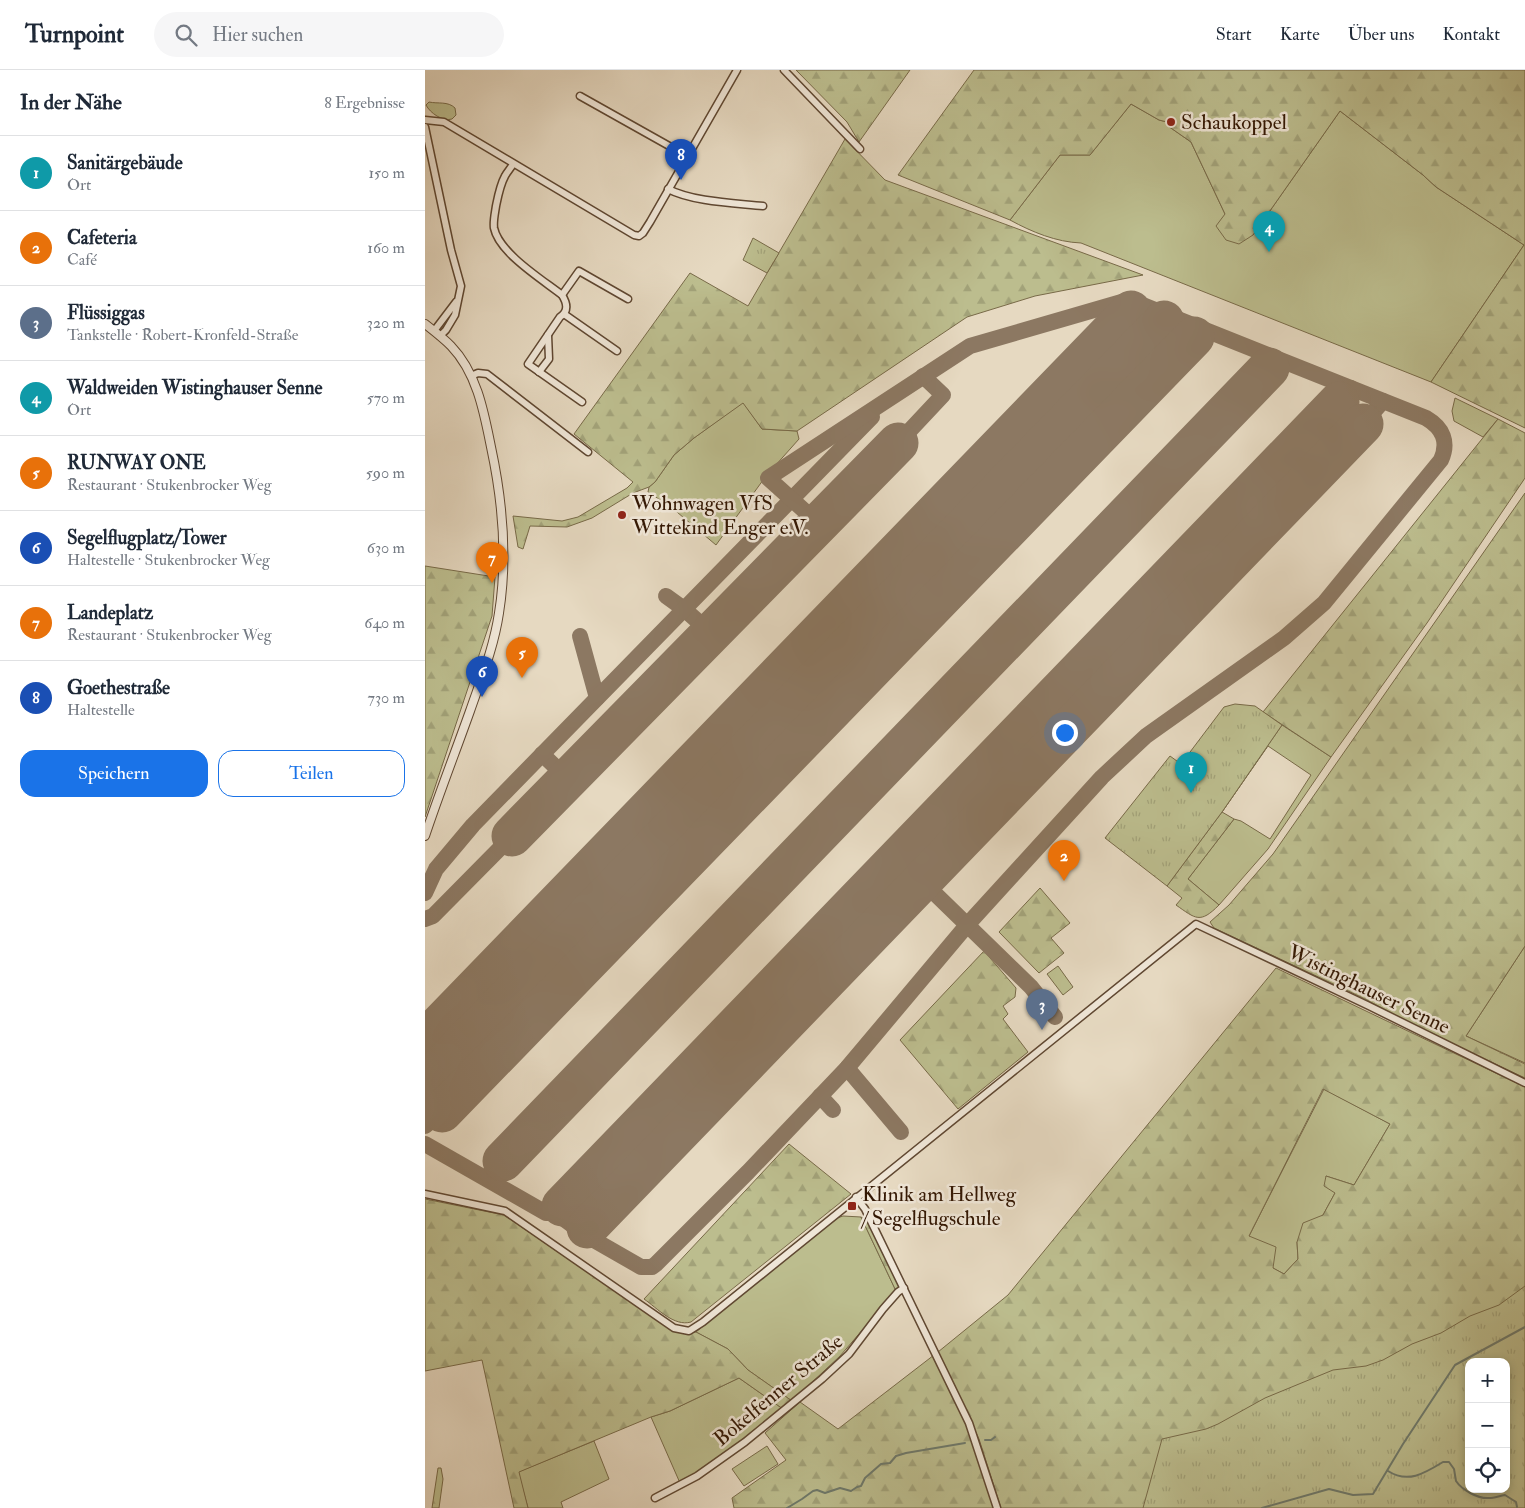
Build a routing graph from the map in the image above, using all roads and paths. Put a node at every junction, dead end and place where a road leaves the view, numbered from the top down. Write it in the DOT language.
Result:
graph roads {
  1 [pos="737,70"];
  2 [pos="784,70"];
  3 [pos="580,96"];
  4 [pos="425,120"];
  5 [pos="425,127"];
  6 [pos="861,149"];
  7 [pos="687,156"];
  8 [pos="513,164"];
  9 [pos="668,189"];
  10 [pos="763,206"];
  11 [pos="562,295"];
  12 [pos="628,299"];
  13 [pos="565,314"];
  14 [pos="425,324"];
  15 [pos="437,334"];
  16 [pos="548,335"];
  17 [pos="617,351"];
  18 [pos="539,372"];
  19 [pos="471,376"];
  20 [pos="581,402"];
  21 [pos="588,452"];
  22 [pos="425,836"];
  23 [pos="1525,1083"];
  24 [pos="425,1194"];
  25 [pos="856,1197"];
  26 [pos="904,1288"];
  27 [pos="655,1498"];
  28 [pos="997,1508"];
  1 -- 7 [label="street"];
  2 -- 6 [label="street"];
  3 -- 7 [label="street"];
  4 -- 8 [label="street"];
  5 -- 15 [label="street"];
  7 -- 9 [label="street"];
  8 -- 9 [label="street"];
  8 -- 11 [label="street"];
  9 -- 10 [label="street"];
  11 -- 12 [label="street"];
  11 -- 13 [label="street"];
  13 -- 16 [label="street"];
  13 -- 17 [label="street"];
  14 -- 15 [label="street"];
  15 -- 19 [label="street"];
  16 -- 18 [label="street"];
  16 -- 18 [label="street"];
  18 -- 20 [label="street"];
  19 -- 21 [label="street"];
  19 -- 22 [label="street"];
  23 -- 25 [label="street, Wistinghauser Senne"];
  24 -- 25 [label="street"];
  25 -- 26 [label="street"];
  26 -- 27 [label="street, Bokelfenner Straße"];
  26 -- 28 [label="street"];
}
